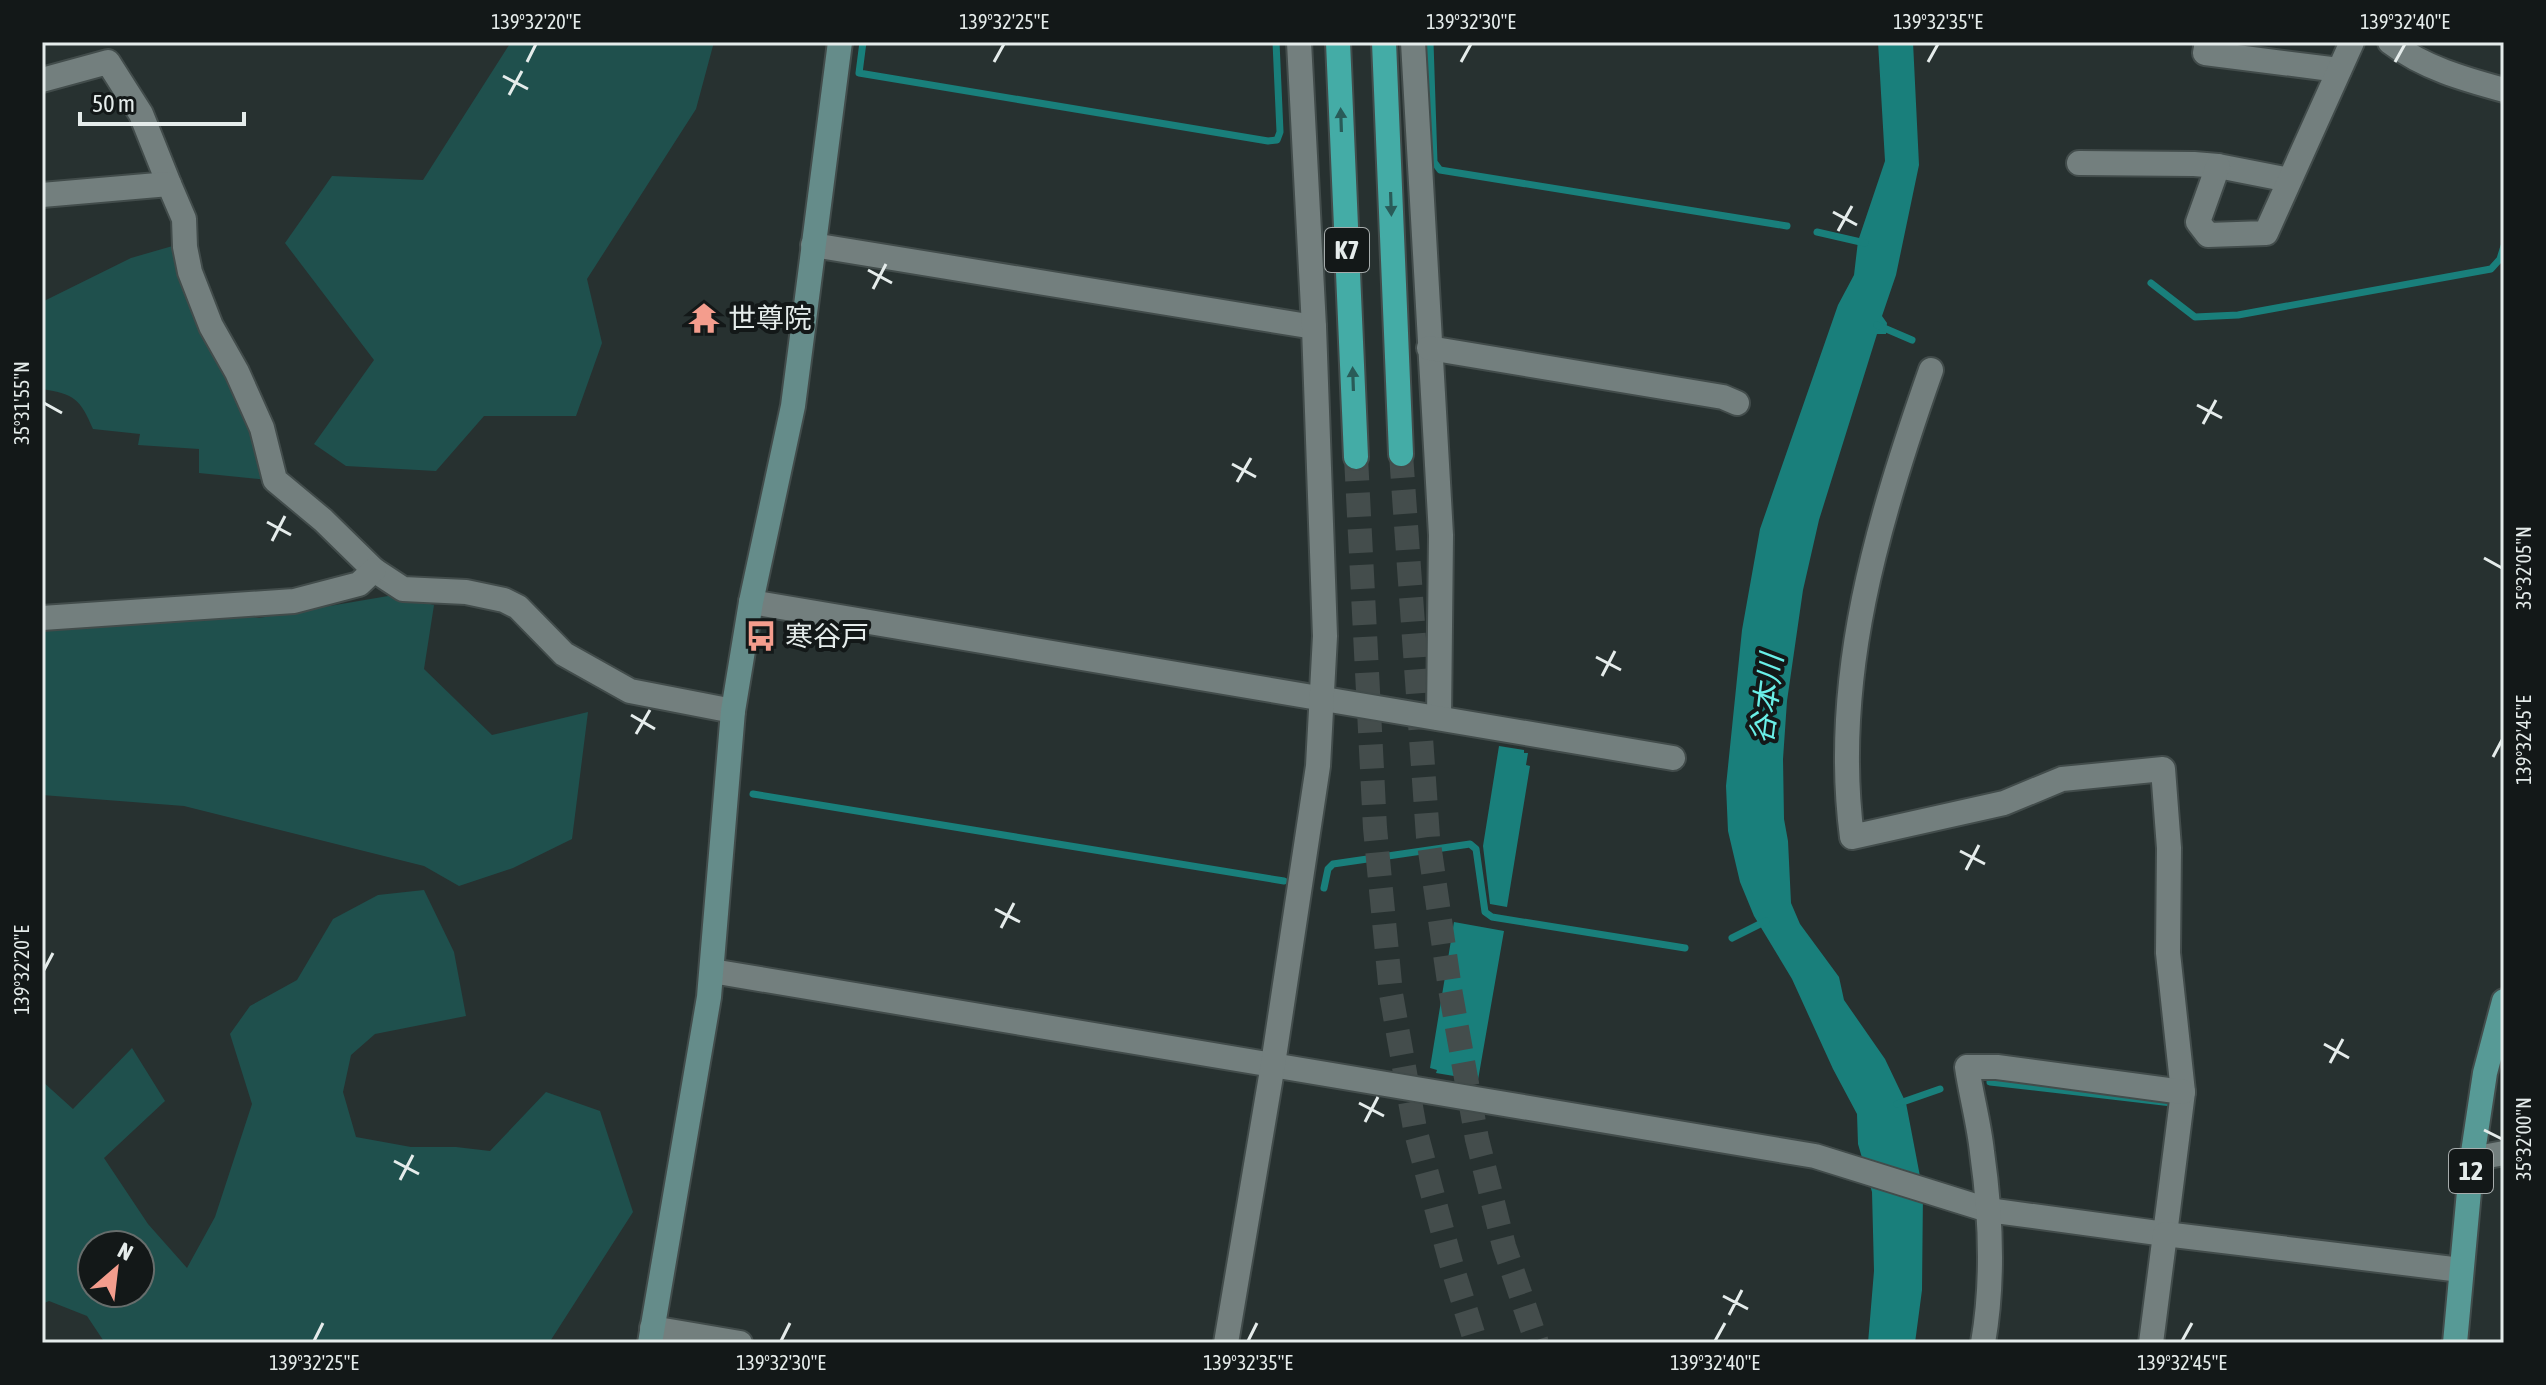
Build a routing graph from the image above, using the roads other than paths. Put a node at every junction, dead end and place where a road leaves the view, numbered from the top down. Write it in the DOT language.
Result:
graph roads {
  1 [pos="840,42"];
  2 [pos="1299,42"];
  3 [pos="1338,42"];
  4 [pos="1384,42"];
  5 [pos="1413,42"];
  6 [pos="2207,42"];
  7 [pos="2352,42"];
  8 [pos="2390,42"];
  9 [pos="2339,70"];
  10 [pos="42,80"];
  11 [pos="2504,90"];
  12 [pos="2079,163"];
  13 [pos="2218,166"];
  14 [pos="2289,180"];
  15 [pos="169,184"];
  16 [pos="42,195"];
  17 [pos="813,245"];
  18 [pos="1314,327"];
  19 [pos="1429,348"];
  20 [pos="1931,370"];
  21 [pos="1737,403"];
  22 [pos="1401,454"];
  23 [pos="1356,457"];
  24 [pos="374,570"];
  25 [pos="751,602"];
  26 [pos="42,618"];
  27 [pos="1322,698"];
  28 [pos="733,711"];
  29 [pos="1439,718"];
  30 [pos="1673,758"];
  31 [pos="712,971"];
  32 [pos="2504,1001"];
  33 [pos="1273,1064"];
  34 [pos="2183,1092"];
  35 [pos="2504,1153"];
  36 [pos="2472,1159"];
  37 [pos="1981,1208"];
  38 [pos="2165,1234"];
  39 [pos="2461,1270"];
  40 [pos="651,1336"];
  41 [pos="740,1343"];
  42 [pos="1226,1343"];
  43 [pos="1983,1343"];
  44 [pos="2151,1343"];
  45 [pos="2455,1343"];
  1 -- 17 [label="street"];
  2 -- 18 [label="street"];
  23 -- 3 [label="highway, K7, one-way"];
  4 -- 22 [label="highway, K7, one-way"];
  5 -- 19 [label="street"];
  6 -- 9 [label="street"];
  7 -- 9 [label="street"];
  8 -- 11 [label="street"];
  9 -- 14 [label="street"];
  10 -- 15 [label="street"];
  12 -- 13 [label="street"];
  13 -- 14 [label="street"];
  13 -- 14 [label="street"];
  15 -- 16 [label="street"];
  15 -- 24 [label="street"];
  17 -- 18 [label="street"];
  17 -- 25 [label="street"];
  18 -- 27 [label="street"];
  19 -- 21 [label="street"];
  19 -- 29 [label="street"];
  20 -- 34 [label="street"];
  24 -- 26 [label="street"];
  24 -- 28 [label="street"];
  25 -- 27 [label="street"];
  25 -- 28 [label="street"];
  27 -- 29 [label="street"];
  27 -- 33 [label="street"];
  28 -- 31 [label="street"];
  29 -- 30 [label="street"];
  31 -- 33 [label="street"];
  31 -- 40 [label="street"];
  32 -- 36 [label="main road, 12"];
  33 -- 37 [label="street"];
  33 -- 42 [label="street"];
  34 -- 37 [label="street"];
  34 -- 38 [label="street"];
  35 -- 36 [label="street"];
  36 -- 39 [label="main road, 12"];
  37 -- 38 [label="street"];
  37 -- 43 [label="street"];
  38 -- 39 [label="street"];
  38 -- 44 [label="street"];
  39 -- 45 [label="main road, 12"];
  40 -- 41 [label="street"];
}
